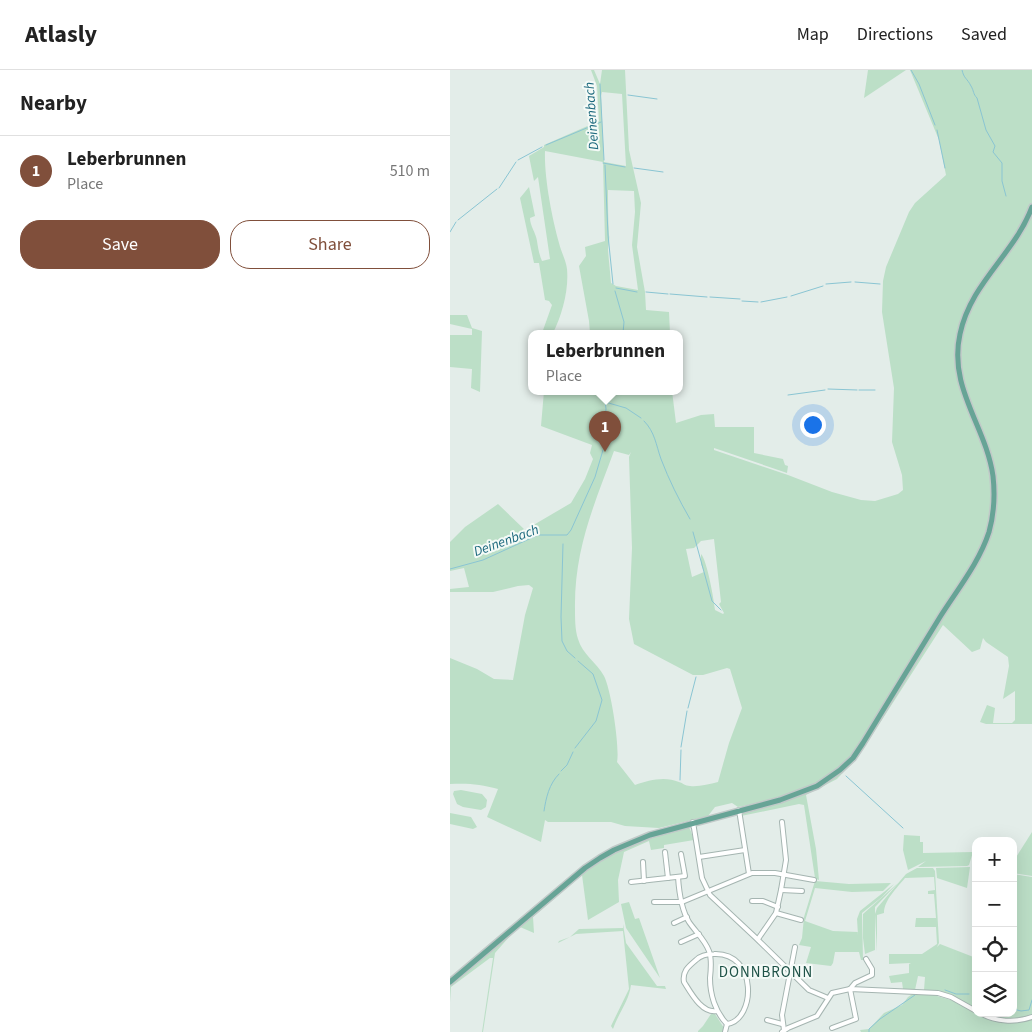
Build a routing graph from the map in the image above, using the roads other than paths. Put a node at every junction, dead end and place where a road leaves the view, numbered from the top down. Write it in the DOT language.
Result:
graph roads {
  1 [pos="1032,207"];
  2 [pos="739,810"];
  3 [pos="693,822"];
  4 [pos="782,822"];
  5 [pos="745,850"];
  6 [pos="665,852"];
  7 [pos="681,854"];
  8 [pos="698,857"];
  9 [pos="643,862"];
  10 [pos="749,874"];
  11 [pos="784,874"];
  12 [pos="678,877"];
  13 [pos="668,878"];
  14 [pos="814,880"];
  15 [pos="644,881"];
  16 [pos="631,882"];
  17 [pos="781,890"];
  18 [pos="802,891"];
  19 [pos="707,892"];
  20 [pos="752,901"];
  21 [pos="654,902"];
  22 [pos="682,902"];
  23 [pos="778,907"];
  24 [pos="776,914"];
  25 [pos="687,918"];
  26 [pos="801,920"];
  27 [pos="674,923"];
  28 [pos="699,934"];
  29 [pos="758,939"];
  30 [pos="681,942"];
  31 [pos="795,947"];
  32 [pos="710,954"];
  33 [pos="866,959"];
  34 [pos="791,972"];
  35 [pos="450,982"];
  36 [pos="850,988"];
  37 [pos="828,998"];
  38 [pos="972,1009"];
  39 [pos="718,1011"];
  40 [pos="986,1017"];
  41 [pos="1032,1017"];
  42 [pos="767,1020"];
  43 [pos="727,1024"];
  44 [pos="782,1024"];
  45 [pos="832,1028"];
  46 [pos="783,1031"];
  47 [pos="725,1032"];
  1 -- 2 [label="main road"];
  2 -- 3 [label="main road"];
  2 -- 5 [label="street"];
  3 -- 8 [label="street"];
  3 -- 35 [label="main road"];
  4 -- 11 [label="street"];
  5 -- 8 [label="street"];
  5 -- 10 [label="street"];
  6 -- 13 [label="street"];
  7 -- 12 [label="street"];
  8 -- 19 [label="street"];
  9 -- 15 [label="street"];
  10 -- 11 [label="street"];
  10 -- 19 [label="street"];
  11 -- 14 [label="street"];
  11 -- 17 [label="street"];
  12 -- 13 [label="street"];
  12 -- 22 [label="street"];
  13 -- 15 [label="street"];
  15 -- 16 [label="street"];
  17 -- 18 [label="street"];
  17 -- 23 [label="street"];
  19 -- 22 [label="street"];
  19 -- 29 [label="street"];
  20 -- 23 [label="street"];
  21 -- 22 [label="street"];
  22 -- 25 [label="street"];
  23 -- 24 [label="street"];
  24 -- 26 [label="street"];
  24 -- 29 [label="street"];
  25 -- 27 [label="street"];
  25 -- 28 [label="street"];
  28 -- 30 [label="street"];
  28 -- 32 [label="street"];
  29 -- 34 [label="street"];
  31 -- 34 [label="street"];
  32 -- 39 [label="street"];
  32 -- 39 [label="street"];
  32 -- 43 [label="street"];
  33 -- 36 [label="street"];
  34 -- 37 [label="street"];
  34 -- 44 [label="street"];
  36 -- 37 [label="street"];
  36 -- 38 [label="street"];
  36 -- 45 [label="street"];
  37 -- 46 [label="street"];
  39 -- 43 [label="street"];
  40 -- 41 [label="street"];
  42 -- 44 [label="street"];
  43 -- 47 [label="street"];
  44 -- 46 [label="street"];
}
